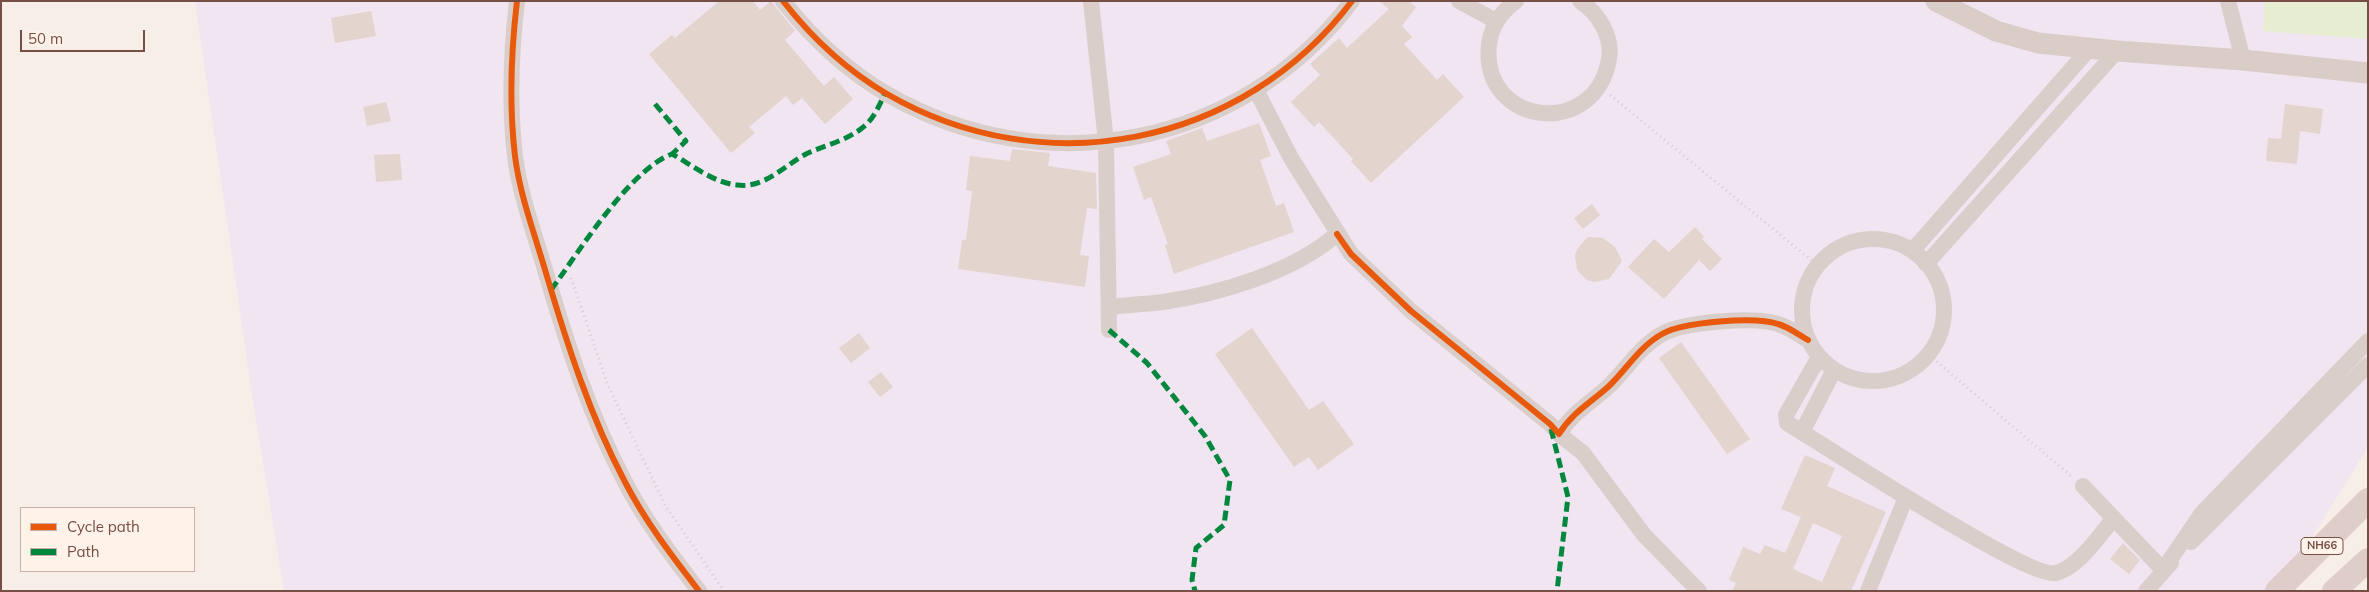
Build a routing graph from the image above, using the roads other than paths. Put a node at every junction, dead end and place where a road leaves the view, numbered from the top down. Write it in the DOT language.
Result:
graph roads {
  1 [pos="517,1"];
  2 [pos="783,1"];
  3 [pos="1090,1"];
  4 [pos="1352,1"];
  5 [pos="1459,1"];
  6 [pos="1516,1"];
  7 [pos="1580,1"];
  8 [pos="1936,1"];
  9 [pos="2228,1"];
  10 [pos="1594,6"];
  11 [pos="1496,21"];
  12 [pos="2090,48"];
  13 [pos="2117,51"];
  14 [pos="2242,60"];
  15 [pos="2368,73"];
  16 [pos="1256,90"];
  17 [pos="1106,142"];
  18 [pos="1337,234"];
  19 [pos="1912,250"];
  20 [pos="1926,264"];
  21 [pos="1110,307"];
  22 [pos="1109,330"];
  23 [pos="1808,340"];
  24 [pos="2368,341"];
  25 [pos="1819,357"];
  26 [pos="2368,365"];
  27 [pos="1834,370"];
  28 [pos="1802,432"];
  29 [pos="1559,434"];
  30 [pos="2083,486"];
  31 [pos="1906,497"];
  32 [pos="2368,500"];
  33 [pos="2113,519"];
  34 [pos="2368,560"];
  35 [pos="2163,570"];
  36 [pos="700,591"];
  37 [pos="1699,591"];
  38 [pos="1868,591"];
  39 [pos="2146,591"];
  40 [pos="2276,591"];
  41 [pos="2334,591"];
  1 -- 36 [label="street"];
  2 -- 17 [label="street"];
  3 -- 17 [label="street"];
  4 -- 16 [label="street"];
  5 -- 11 [label="street"];
  6 -- 11 [label="street"];
  7 -- 10 [label="street"];
  8 -- 12 [label="main road"];
  9 -- 14 [label="street"];
  10 -- 11 [label="street"];
  12 -- 13 [label="main road"];
  12 -- 19 [label="street"];
  13 -- 14 [label="main road"];
  13 -- 20 [label="street"];
  14 -- 15 [label="main road"];
  16 -- 17 [label="street"];
  16 -- 18 [label="street"];
  17 -- 21 [label="street"];
  18 -- 21 [label="street"];
  18 -- 29 [label="street"];
  19 -- 20 [label="street"];
  19 -- 23 [label="street"];
  20 -- 27 [label="street"];
  21 -- 22 [label="street"];
  23 -- 25 [label="street"];
  23 -- 29 [label="street"];
  24 -- 35 [label="street"];
  25 -- 27 [label="street"];
  25 -- 28 [label="street"];
  26 -- 35 [label="street"];
  27 -- 28 [label="street"];
  28 -- 31 [label="street"];
  29 -- 37 [label="street"];
  30 -- 33 [label="street"];
  31 -- 33 [label="street"];
  31 -- 38 [label="street"];
  32 -- 40 [label="highway, NH66"];
  33 -- 35 [label="street"];
  34 -- 41 [label="highway"];
  35 -- 39 [label="street"];
}
